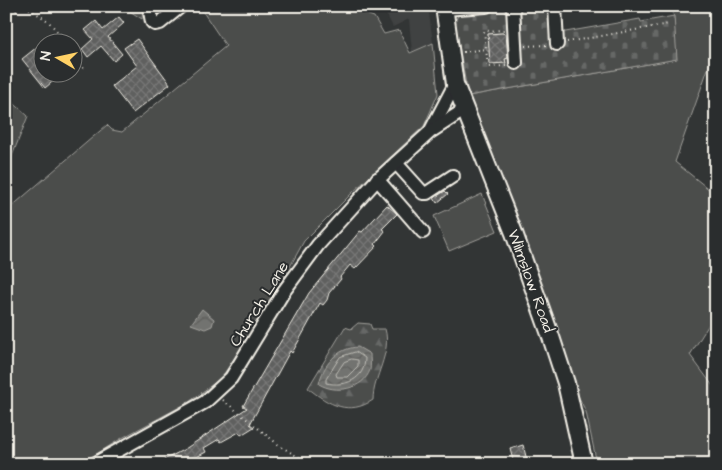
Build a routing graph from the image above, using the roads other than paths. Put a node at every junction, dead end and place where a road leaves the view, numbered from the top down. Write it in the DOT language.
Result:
graph roads {
  1 [pos="149,6"];
  2 [pos="181,6"];
  3 [pos="486,6"];
  4 [pos="513,6"];
  5 [pos="555,6"];
  6 [pos="444,8"];
  7 [pos="557,44"];
  8 [pos="516,64"];
  9 [pos="455,84"];
  10 [pos="462,107"];
  11 [pos="430,132"];
  12 [pos="396,163"];
  13 [pos="453,176"];
  14 [pos="377,180"];
  15 [pos="423,232"];
  16 [pos="98,463"];
  17 [pos="584,464"];
  1 -- 2 [label="street"];
  3 -- 6 [label="street"];
  4 -- 8 [label="street"];
  5 -- 7 [label="street"];
  6 -- 9 [label="main road, Wilmslow Road"];
  9 -- 10 [label="main road, Wilmslow Road"];
  9 -- 11 [label="street, Church Lane"];
  10 -- 11 [label="street, Church Lane"];
  10 -- 17 [label="main road, Wilmslow Road"];
  11 -- 12 [label="street, Church Lane"];
  12 -- 13 [label="street"];
  12 -- 14 [label="street, Church Lane"];
  14 -- 15 [label="street"];
  14 -- 16 [label="street, Church Lane"];
}
